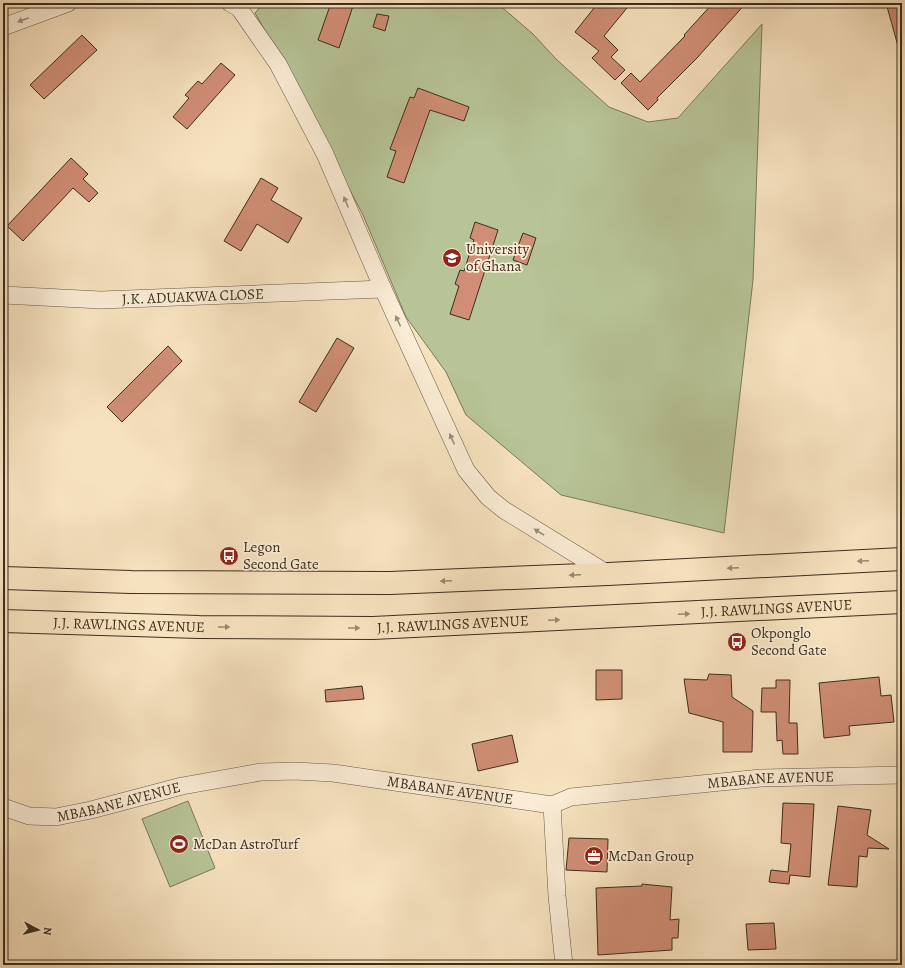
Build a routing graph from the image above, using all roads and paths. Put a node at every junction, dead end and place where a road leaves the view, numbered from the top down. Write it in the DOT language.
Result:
graph roads {
  1 [pos="68,3"];
  2 [pos="238,5"];
  3 [pos="3,27"];
  4 [pos="383,289"];
  5 [pos="3,295"];
  6 [pos="902,559"];
  7 [pos="608,574"];
  8 [pos="3,578"];
  9 [pos="902,602"];
  10 [pos="3,621"];
  11 [pos="902,776"];
  12 [pos="552,805"];
  13 [pos="3,808"];
  14 [pos="564,965"];
  1 -- 3 [label="street, one-way"];
  4 -- 2 [label="street, one-way"];
  4 -- 5 [label="street, J.K. ADUAKWA CLOSE"];
  7 -- 4 [label="street, one-way"];
  6 -- 7 [label="highway, one-way"];
  7 -- 8 [label="highway, one-way"];
  10 -- 9 [label="highway, J.J. RAWLINGS AVENUE, one-way"];
  11 -- 12 [label="street, MBABANE AVENUE"];
  12 -- 13 [label="street, MBABANE AVENUE"];
  12 -- 14 [label="street"];
}
